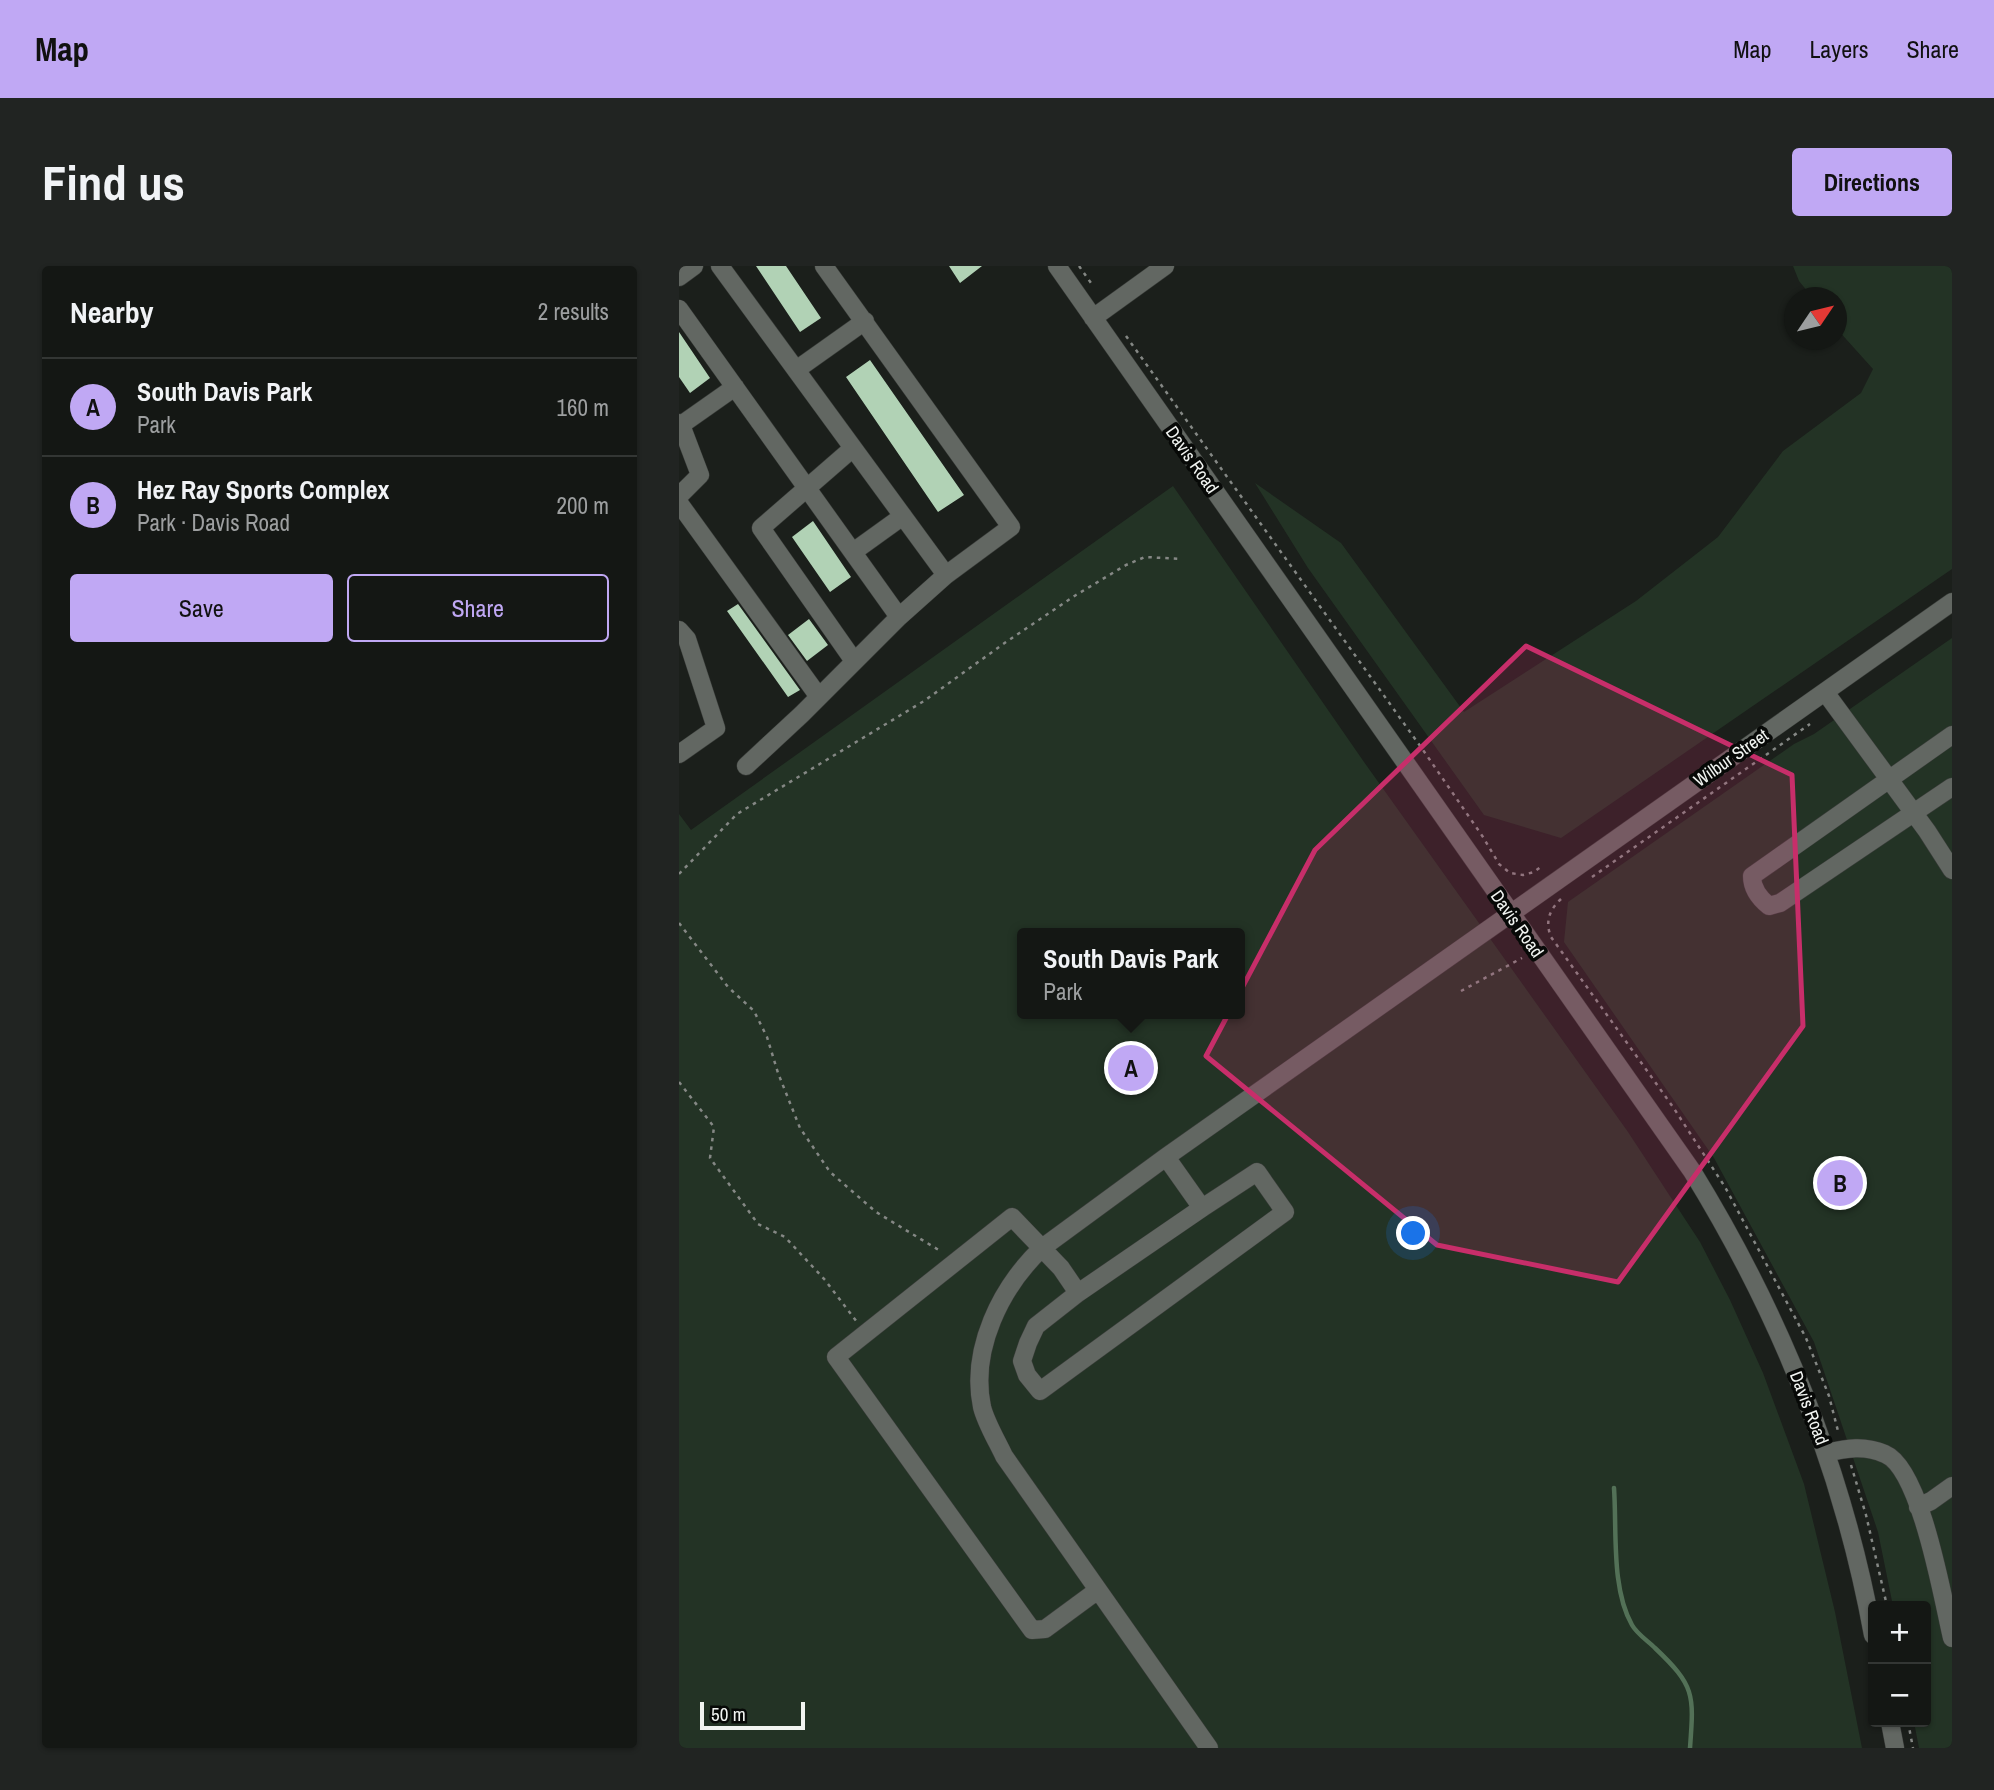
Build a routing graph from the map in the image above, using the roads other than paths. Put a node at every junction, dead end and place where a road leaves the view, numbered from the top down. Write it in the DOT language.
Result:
graph roads {
  1 [pos="694,266"];
  2 [pos="720,266"];
  3 [pos="824,266"];
  4 [pos="1057,266"];
  5 [pos="1165,266"];
  6 [pos="679,278"];
  7 [pos="679,309"];
  8 [pos="1093,317"];
  9 [pos="865,321"];
  10 [pos="796,370"];
  11 [pos="735,387"];
  12 [pos="680,424"];
  13 [pos="853,448"];
  14 [pos="806,487"];
  15 [pos="679,496"];
  16 [pos="679,503"];
  17 [pos="903,516"];
  18 [pos="853,552"];
  19 [pos="946,575"];
  20 [pos="1952,602"];
  21 [pos="899,617"];
  22 [pos="679,630"];
  23 [pos="853,661"];
  24 [pos="1825,692"];
  25 [pos="818,697"];
  26 [pos="1952,736"];
  27 [pos="679,754"];
  28 [pos="746,766"];
  29 [pos="1888,778"];
  30 [pos="1952,787"];
  31 [pos="1913,813"];
  32 [pos="1952,870"];
  33 [pos="1509,913"];
  34 [pos="1166,1157"];
  35 [pos="1202,1208"];
  36 [pos="1042,1248"];
  37 [pos="1078,1293"];
  38 [pos="1827,1453"];
  39 [pos="1952,1486"];
  40 [pos="1918,1507"];
  41 [pos="1098,1590"];
  42 [pos="1868,1612"];
  43 [pos="1952,1638"];
  44 [pos="1891,1727"];
  45 [pos="1209,1748"];
  46 [pos="1895,1748"];
  1 -- 6 [label="street"];
  2 -- 10 [label="street"];
  3 -- 9 [label="street"];
  4 -- 8 [label="street, Davis Road"];
  5 -- 8 [label="street"];
  7 -- 11 [label="street"];
  8 -- 33 [label="street, Davis Road"];
  9 -- 10 [label="street"];
  9 -- 19 [label="street"];
  10 -- 13 [label="street"];
  11 -- 12 [label="street"];
  11 -- 14 [label="street"];
  12 -- 15 [label="street"];
  13 -- 14 [label="street"];
  13 -- 17 [label="street"];
  14 -- 18 [label="street"];
  14 -- 23 [label="street"];
  16 -- 25 [label="street"];
  17 -- 18 [label="street"];
  17 -- 19 [label="street"];
  18 -- 21 [label="street"];
  19 -- 21 [label="street"];
  20 -- 24 [label="street, Wilbur Street"];
  21 -- 23 [label="street"];
  22 -- 27 [label="street"];
  23 -- 25 [label="street"];
  24 -- 29 [label="street"];
  24 -- 33 [label="street, Wilbur Street"];
  25 -- 28 [label="street"];
  26 -- 29 [label="street"];
  29 -- 31 [label="street"];
  29 -- 31 [label="street"];
  30 -- 31 [label="street"];
  31 -- 32 [label="street"];
  33 -- 34 [label="street, Wilbur Street"];
  33 -- 38 [label="street, Davis Road"];
  34 -- 35 [label="street"];
  34 -- 36 [label="street, Wilbur Street"];
  35 -- 37 [label="street"];
  35 -- 37 [label="street"];
  36 -- 37 [label="street"];
  36 -- 41 [label="street, Wilbur Street"];
  36 -- 41 [label="street"];
  38 -- 40 [label="street"];
  38 -- 42 [label="street, Davis Road"];
  39 -- 40 [label="street"];
  40 -- 43 [label="street"];
  41 -- 45 [label="street, Wilbur Street"];
  44 -- 46 [label="street"];
}
